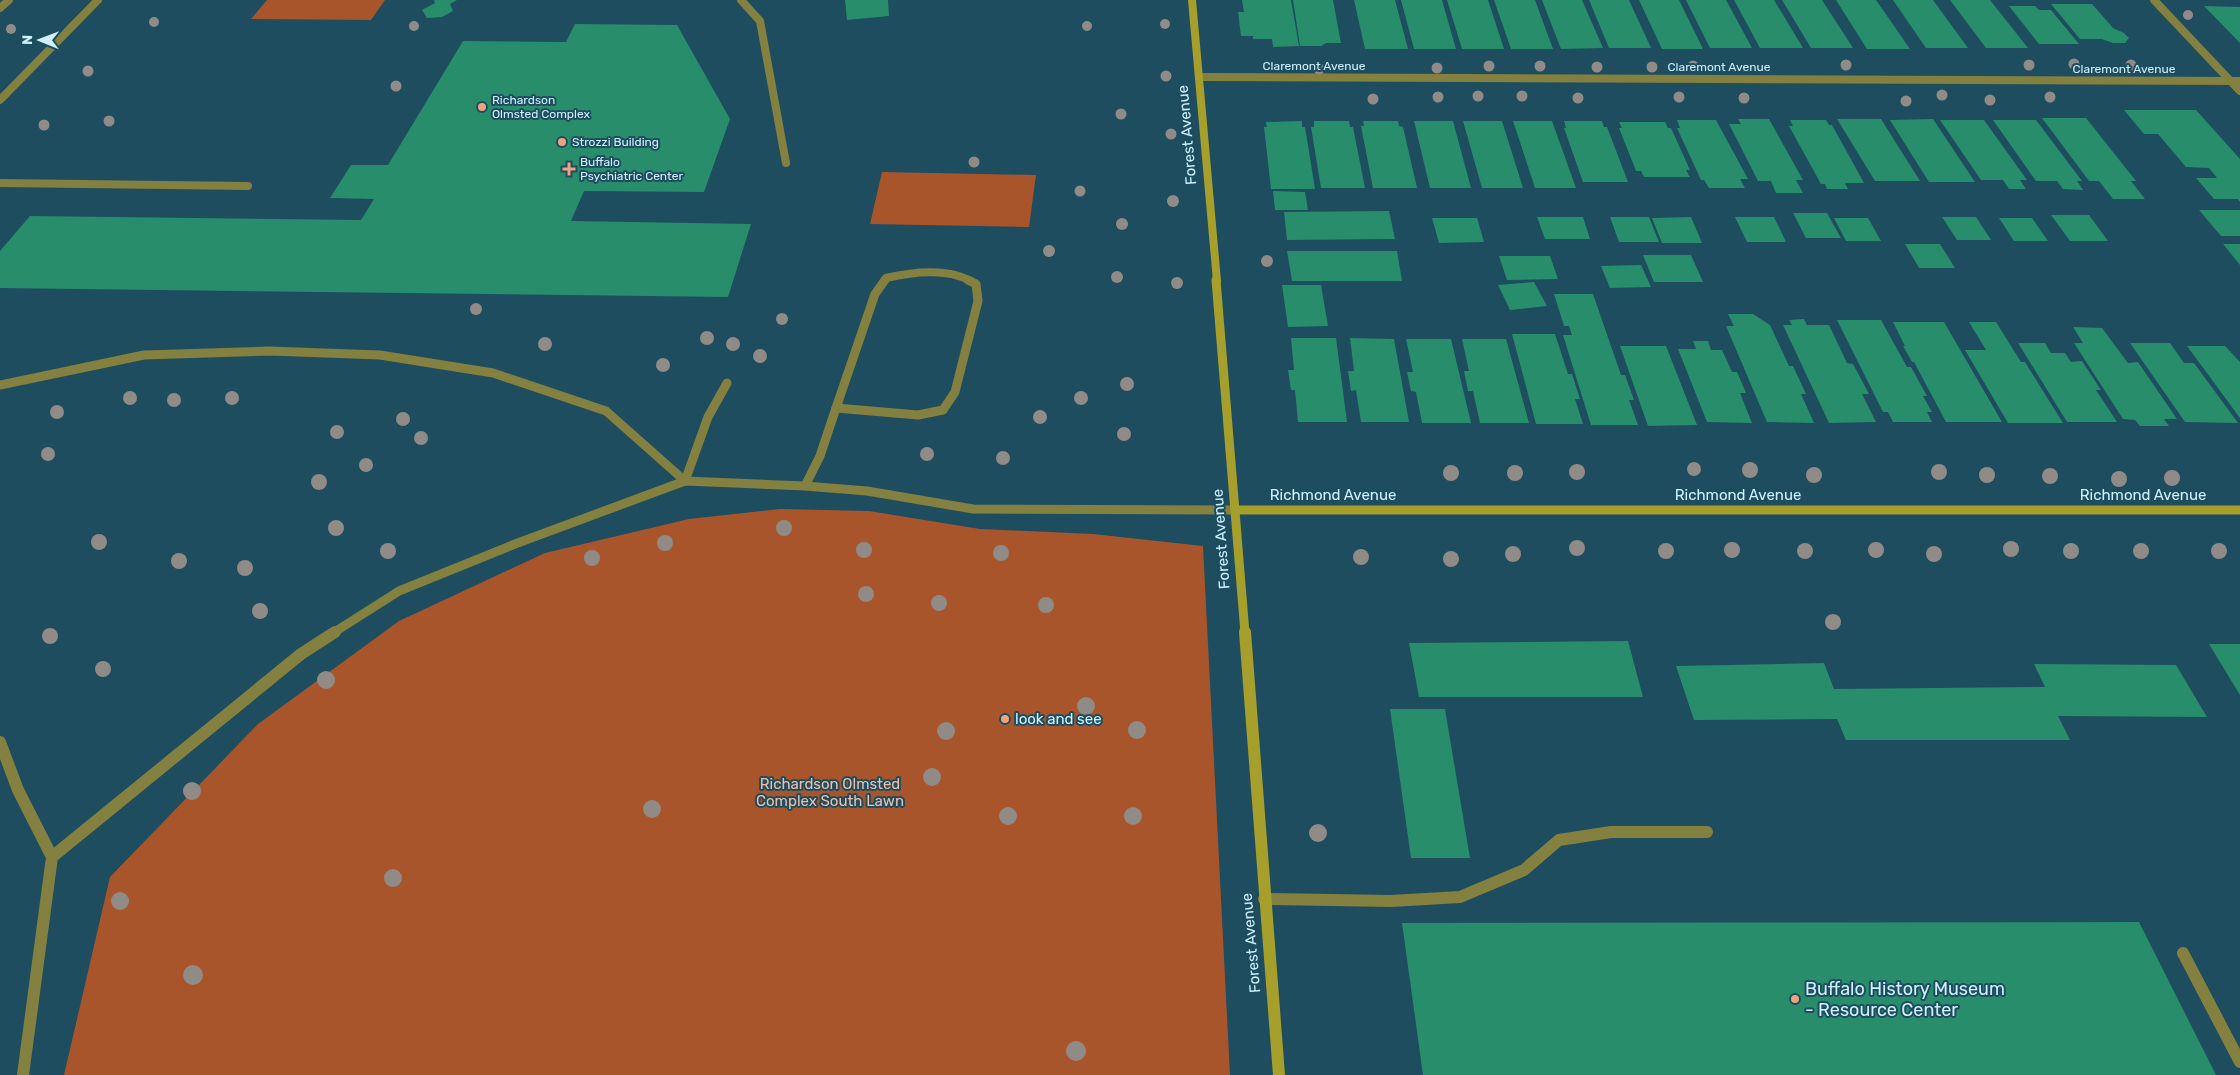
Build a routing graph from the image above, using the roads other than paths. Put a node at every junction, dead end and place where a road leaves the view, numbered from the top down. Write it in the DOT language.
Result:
graph roads {
  1 [pos="8,0"];
  2 [pos="98,0"];
  3 [pos="741,0"];
  4 [pos="1192,0"];
  5 [pos="2154,0"];
  6 [pos="0,8"];
  7 [pos="1198,77"];
  8 [pos="2230,80"];
  9 [pos="2240,81"];
  10 [pos="2240,91"];
  11 [pos="0,100"];
  12 [pos="786,163"];
  13 [pos="0,183"];
  14 [pos="248,186"];
  15 [pos="727,383"];
  16 [pos="0,385"];
  17 [pos="835,408"];
  18 [pos="684,480"];
  19 [pos="805,486"];
  20 [pos="1235,510"];
  21 [pos="2240,510"];
  22 [pos="0,742"];
  23 [pos="1707,832"];
  24 [pos="52,857"];
  25 [pos="1264,899"];
  26 [pos="2183,953"];
  27 [pos="2240,1062"];
  28 [pos="23,1075"];
  29 [pos="1279,1075"];
  1 -- 6 [label="street"];
  2 -- 11 [label="street"];
  3 -- 12 [label="street"];
  4 -- 7 [label="street, Forest Avenue"];
  5 -- 8 [label="street"];
  7 -- 8 [label="street, Claremont Avenue"];
  7 -- 20 [label="street, Forest Avenue"];
  8 -- 9 [label="street, Claremont Avenue"];
  8 -- 10 [label="street"];
  13 -- 14 [label="street"];
  15 -- 18 [label="street"];
  16 -- 18 [label="street"];
  17 -- 17 [label="street"];
  17 -- 19 [label="street"];
  18 -- 19 [label="street"];
  18 -- 24 [label="street"];
  19 -- 20 [label="street"];
  20 -- 21 [label="street, Richmond Avenue"];
  20 -- 25 [label="street, Forest Avenue"];
  22 -- 24 [label="street"];
  23 -- 25 [label="street"];
  24 -- 28 [label="street"];
  25 -- 29 [label="street, Forest Avenue"];
  26 -- 27 [label="street"];
}
